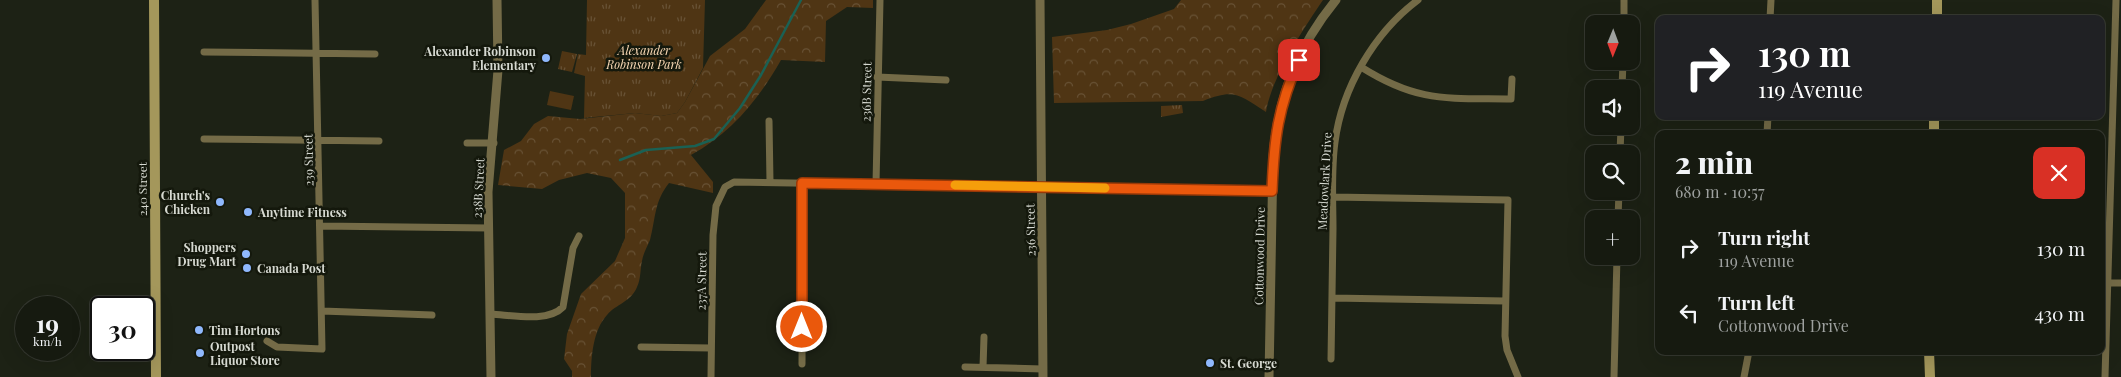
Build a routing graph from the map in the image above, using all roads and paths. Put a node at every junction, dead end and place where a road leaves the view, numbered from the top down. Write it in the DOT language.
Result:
graph roads {
  1 [pos="154,0"];
  2 [pos="315,0"];
  3 [pos="497,0"];
  4 [pos="880,0"];
  5 [pos="1040,0"];
  6 [pos="1336,0"];
  7 [pos="1418,0"];
  8 [pos="1624,0"];
  9 [pos="1771,0"];
  10 [pos="1937,0"];
  11 [pos="2116,0"];
  12 [pos="1624,15"];
  13 [pos="1770,15"];
  14 [pos="1937,15"];
  15 [pos="204,52"];
  16 [pos="316,54"];
  17 [pos="375,54"];
  18 [pos="1361,67"];
  19 [pos="877,77"];
  20 [pos="1512,79"];
  21 [pos="946,80"];
  22 [pos="769,121"];
  23 [pos="204,139"];
  24 [pos="318,140"];
  25 [pos="379,141"];
  26 [pos="467,143"];
  27 [pos="494,143"];
  28 [pos="770,182"];
  29 [pos="802,183"];
  30 [pos="876,184"];
  31 [pos="1042,187"];
  32 [pos="1272,191"];
  33 [pos="1333,197"];
  34 [pos="320,226"];
  35 [pos="488,228"];
  36 [pos="579,236"];
  37 [pos="1617,265"];
  38 [pos="2105,283"];
  39 [pos="2109,283"];
  40 [pos="2121,283"];
  41 [pos="1332,298"];
  42 [pos="1504,301"];
  43 [pos="322,311"];
  44 [pos="491,314"];
  45 [pos="432,315"];
  46 [pos="984,337"];
  47 [pos="267,341"];
  48 [pos="641,347"];
  49 [pos="711,348"];
  50 [pos="1748,355"];
  51 [pos="1929,355"];
  52 [pos="1331,359"];
  53 [pos="802,364"];
  54 [pos="965,367"];
  55 [pos="983,367"];
  56 [pos="1043,373"];
  57 [pos="156,377"];
  58 [pos="491,377"];
  59 [pos="711,377"];
  60 [pos="1269,377"];
  61 [pos="1518,377"];
  62 [pos="1614,377"];
  63 [pos="1744,377"];
  64 [pos="1930,377"];
  65 [pos="2105,377"];
  1 -- 57 [label="main road, 240 Street"];
  2 -- 16 [label="street, 239 Street"];
  3 -- 27 [label="street, 238B Street"];
  4 -- 19 [label="street, 236B Street"];
  5 -- 31 [label="street, 236 Street"];
  6 -- 32 [label="street, Cottonwood Drive"];
  7 -- 18 [label="street, Meadowlark Drive"];
  8 -- 12 [label="street"];
  9 -- 13 [label="street"];
  10 -- 14 [label="main road"];
  11 -- 39 [label="street"];
  15 -- 16 [label="street"];
  16 -- 17 [label="street"];
  16 -- 24 [label="street, 239 Street"];
  18 -- 20 [label="street"];
  18 -- 33 [label="street, Meadowlark Drive"];
  19 -- 21 [label="street"];
  19 -- 30 [label="street, 236B Street"];
  22 -- 28 [label="street"];
  23 -- 24 [label="street"];
  24 -- 25 [label="street"];
  24 -- 34 [label="street, 239 Street"];
  26 -- 27 [label="street"];
  27 -- 35 [label="street, 238B Street"];
  28 -- 29 [label="street"];
  28 -- 49 [label="street, 237A Street"];
  29 -- 30 [label="street"];
  29 -- 53 [label="street"];
  30 -- 31 [label="street"];
  31 -- 32 [label="street"];
  31 -- 56 [label="street, 236 Street"];
  32 -- 60 [label="street, Cottonwood Drive"];
  33 -- 41 [label="street, Meadowlark Drive"];
  33 -- 42 [label="street"];
  34 -- 35 [label="street"];
  34 -- 43 [label="street, 239 Street"];
  35 -- 44 [label="street, 238B Street"];
  36 -- 44 [label="street"];
  37 -- 62 [label="street"];
  38 -- 39 [label="street"];
  39 -- 40 [label="street"];
  39 -- 65 [label="street"];
  41 -- 42 [label="street"];
  41 -- 52 [label="street, Meadowlark Drive"];
  42 -- 61 [label="street"];
  43 -- 45 [label="street"];
  43 -- 47 [label="street, 239 Street"];
  44 -- 58 [label="street, 238B Street"];
  46 -- 55 [label="street"];
  48 -- 49 [label="street"];
  49 -- 59 [label="street, 237A Street"];
  50 -- 63 [label="street"];
  51 -- 64 [label="main road"];
  54 -- 55 [label="street, 236 Street"];
  55 -- 56 [label="street, 236 Street"];
}
